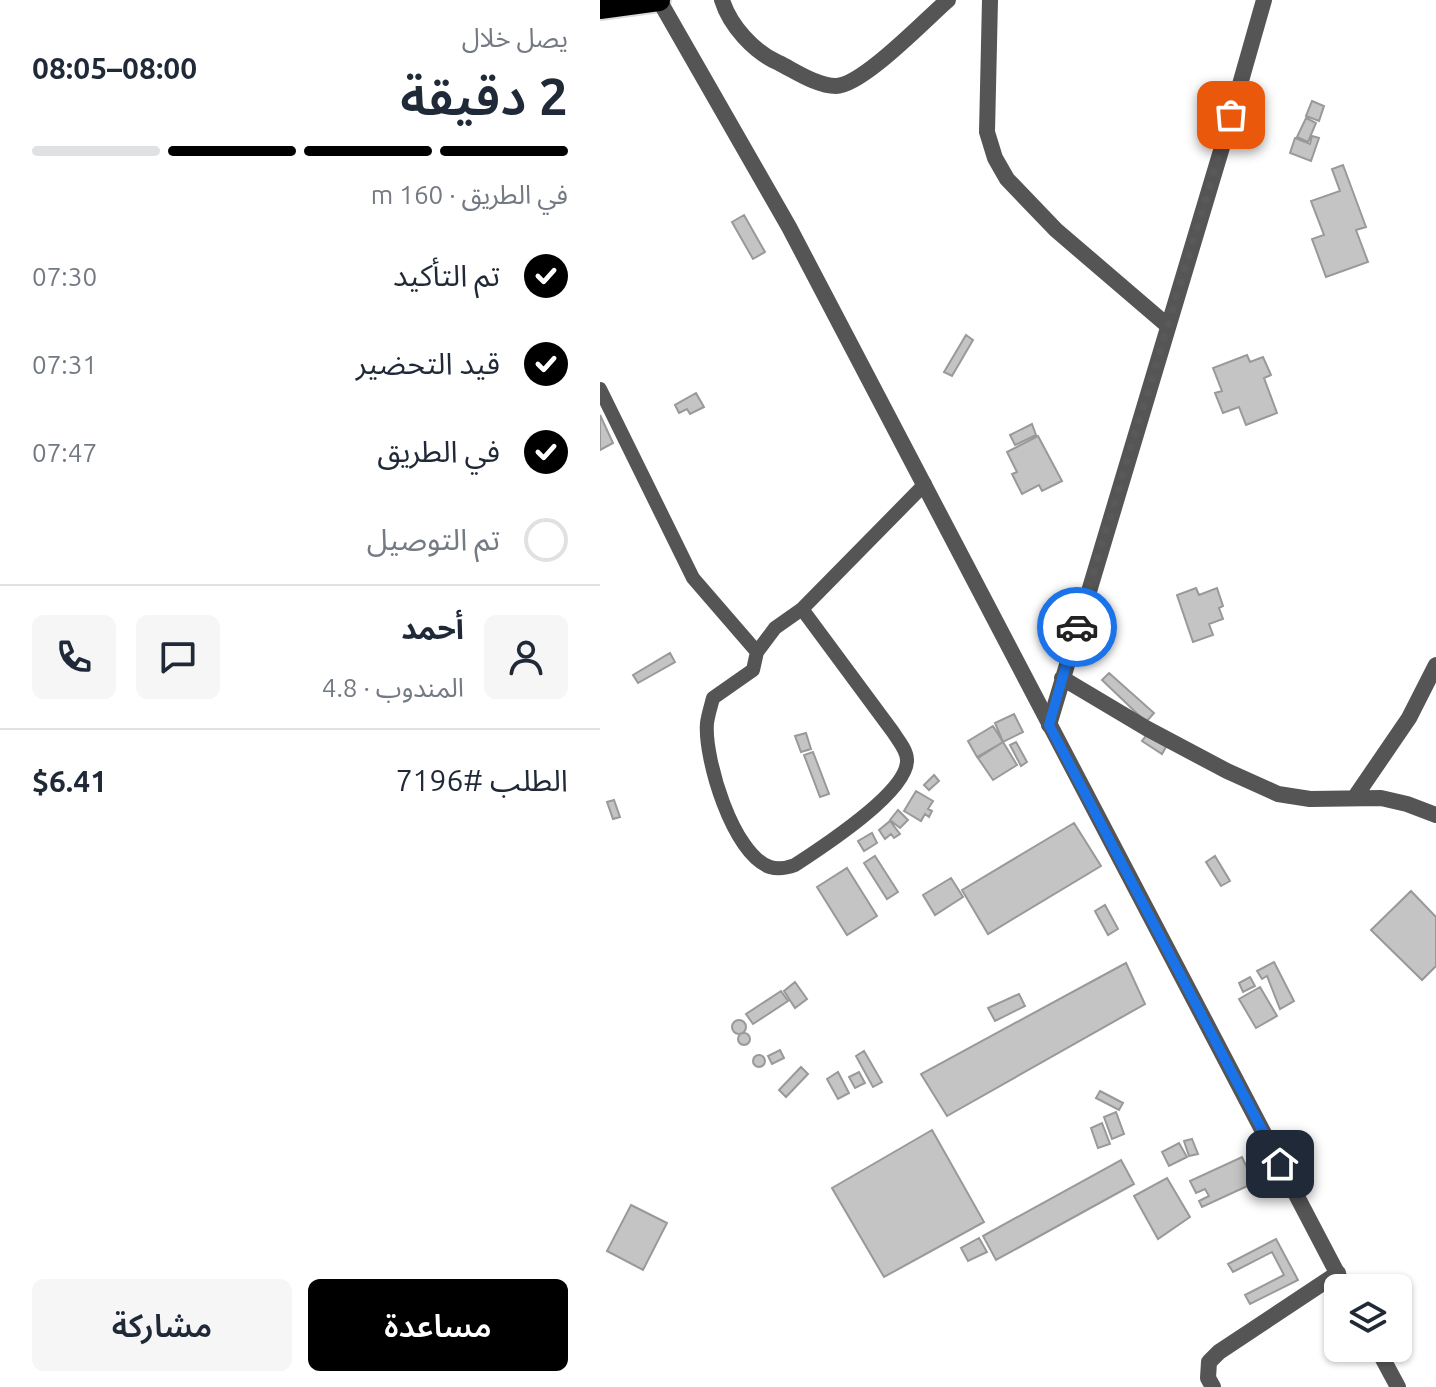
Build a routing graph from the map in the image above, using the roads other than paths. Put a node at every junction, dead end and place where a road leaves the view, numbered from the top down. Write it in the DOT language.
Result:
graph roads {
  1 [pos="659,0"];
  2 [pos="722,0"];
  3 [pos="948,0"];
  4 [pos="990,0"];
  5 [pos="1264,0"];
  6 [pos="600,8"];
  7 [pos="1168,326"];
  8 [pos="600,389"];
  9 [pos="925,484"];
  10 [pos="802,609"];
  11 [pos="757,652"];
  12 [pos="1436,665"];
  13 [pos="1062,678"];
  14 [pos="1049,725"];
  15 [pos="1355,797"];
  16 [pos="1436,815"];
  17 [pos="1338,1274"];
  18 [pos="1324,1291"];
  19 [pos="1385,1362"];
  20 [pos="1213,1387"];
  21 [pos="1398,1387"];
  1 -- 6 [label="highway"];
  1 -- 9 [label="street"];
  2 -- 3 [label="street"];
  4 -- 7 [label="street"];
  5 -- 7 [label="street"];
  7 -- 13 [label="street"];
  8 -- 11 [label="lane"];
  9 -- 10 [label="lane"];
  9 -- 14 [label="street"];
  10 -- 11 [label="lane"];
  10 -- 11 [label="lane"];
  12 -- 15 [label="street"];
  13 -- 14 [label="street"];
  13 -- 15 [label="street"];
  14 -- 17 [label="street"];
  15 -- 16 [label="street"];
  18 -- 20 [label="street"];
  19 -- 21 [label="street"];
}
